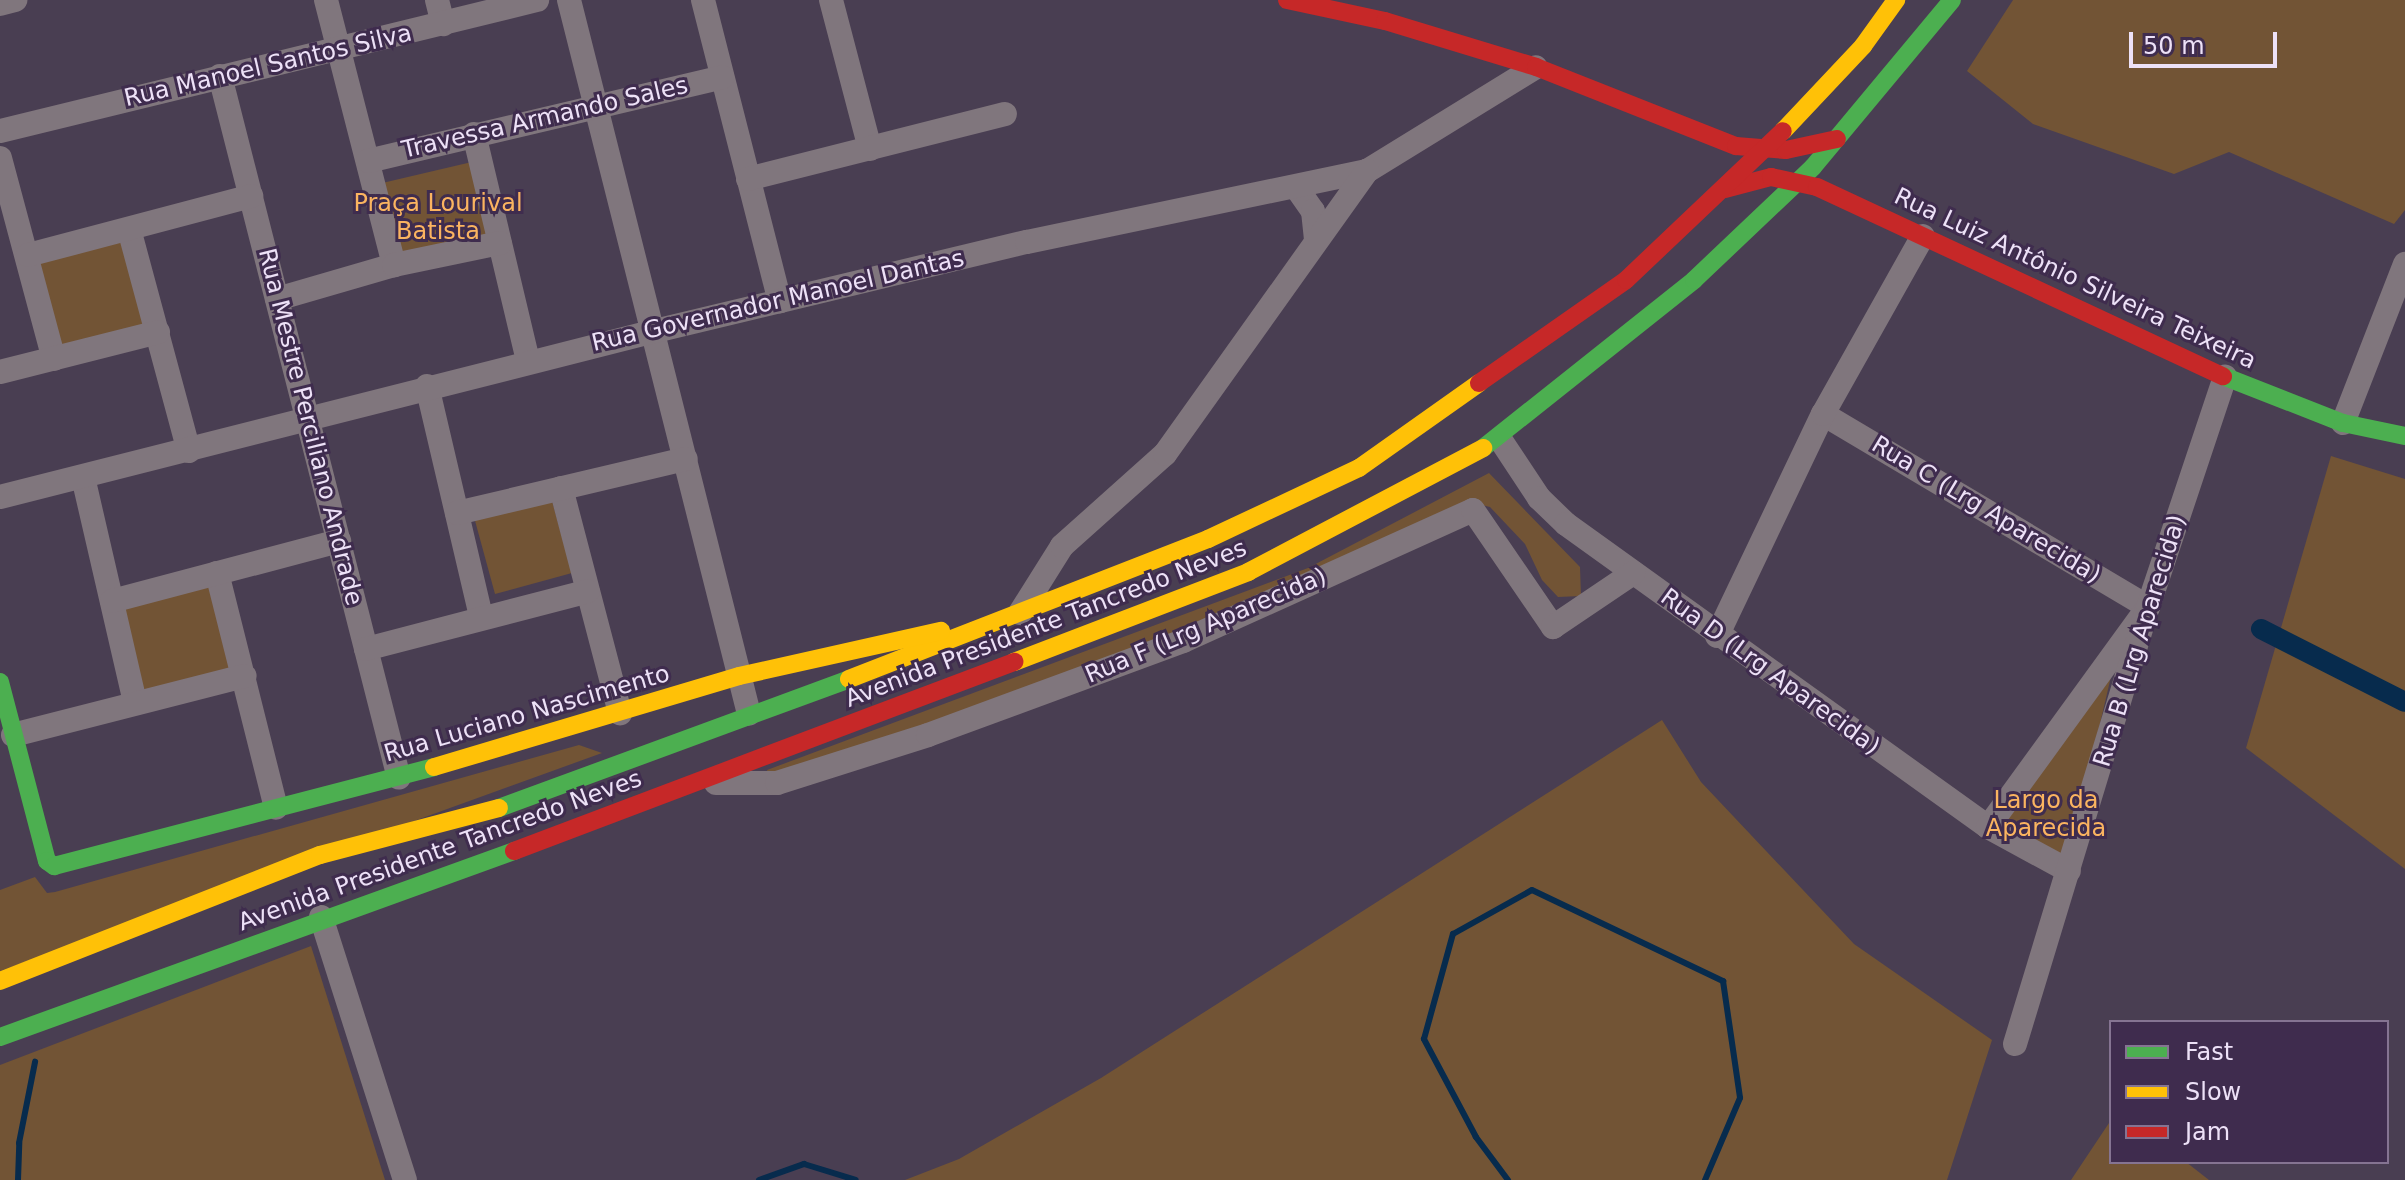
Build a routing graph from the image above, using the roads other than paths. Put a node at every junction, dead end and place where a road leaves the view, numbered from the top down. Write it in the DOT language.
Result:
graph roads {
  1 [pos="15,0"];
  2 [pos="326,0"];
  3 [pos="437,0"];
  4 [pos="537,0"];
  5 [pos="569,0"];
  6 [pos="703,0"];
  7 [pos="831,0"];
  8 [pos="1287,0"];
  9 [pos="1896,0"];
  10 [pos="1952,0"];
  11 [pos="0,4"];
  12 [pos="443,24"];
  13 [pos="339,46"];
  14 [pos="1536,67"];
  15 [pos="220,76"];
  16 [pos="722,77"];
  17 [pos="598,103"];
  18 [pos="1005,114"];
  19 [pos="0,131"];
  20 [pos="474,134"];
  21 [pos="1837,139"];
  22 [pos="870,149"];
  23 [pos="1765,151"];
  24 [pos="0,158"];
  25 [pos="368,161"];
  26 [pos="1367,171"];
  27 [pos="748,179"];
  28 [pos="1799,181"];
  29 [pos="1296,187"];
  30 [pos="1725,189"];
  31 [pos="251,196"];
  32 [pos="129,229"];
  33 [pos="1923,236"];
  34 [pos="1316,241"];
  35 [pos="500,243"];
  36 [pos="28,255"];
  37 [pos="2405,264"];
  38 [pos="394,265"];
  39 [pos="277,299"];
  40 [pos="780,301"];
  41 [pos="655,331"];
  42 [pos="158,332"];
  43 [pos="54,359"];
  44 [pos="528,361"];
  45 [pos="0,372"];
  46 [pos="2225,377"];
  47 [pos="427,386"];
  48 [pos="1823,414"];
  49 [pos="308,418"];
  50 [pos="2343,423"];
  51 [pos="2405,436"];
  52 [pos="1500,439"];
  53 [pos="189,451"];
  54 [pos="686,459"];
  55 [pos="83,477"];
  56 [pos="561,488"];
  57 [pos="0,497"];
  58 [pos="457,513"];
  59 [pos="339,541"];
  60 [pos="217,573"];
  61 [pos="1633,573"];
  62 [pos="588,591"];
  63 [pos="112,601"];
  64 [pos="2148,607"];
  65 [pos="1019,614"];
  66 [pos="481,617"];
  67 [pos="1717,636"];
  68 [pos="366,649"];
  69 [pos="245,676"];
  70 [pos="739,676"];
  71 [pos="0,682"];
  72 [pos="135,703"];
  73 [pos="620,713"];
  74 [pos="749,714"];
  75 [pos="13,735"];
  76 [pos="399,778"];
  77 [pos="704,782"];
  78 [pos="276,808"];
  79 [pos="1988,827"];
  80 [pos="2069,871"];
  81 [pos="321,917"];
  82 [pos="0,981"];
  83 [pos="0,1037"];
  84 [pos="2015,1044"];
  85 [pos="405,1180"];
  1 -- 11 [label="street"];
  2 -- 13 [label="street"];
  3 -- 12 [label="street"];
  4 -- 12 [label="street, Rua Manoel Santos Silva"];
  5 -- 17 [label="street"];
  6 -- 16 [label="street"];
  7 -- 22 [label="street"];
  8 -- 14 [label="main road"];
  9 -- 23 [label="main road, Avenida Presidente Tancredo Neves"];
  10 -- 21 [label="main road, Avenida Presidente Tancredo Neves"];
  12 -- 13 [label="street, Rua Manoel Santos Silva"];
  13 -- 15 [label="street, Rua Manoel Santos Silva"];
  13 -- 25 [label="street"];
  14 -- 23 [label="main road"];
  14 -- 26 [label="street, Rua Governador Manoel Dantas"];
  15 -- 19 [label="street, Rua Manoel Santos Silva"];
  15 -- 31 [label="street, Rua Mestre Perciliano Andrade"];
  16 -- 17 [label="street, Travessa Armando Sales"];
  16 -- 27 [label="street"];
  17 -- 20 [label="street, Travessa Armando Sales"];
  17 -- 41 [label="street"];
  18 -- 22 [label="street"];
  20 -- 25 [label="street, Travessa Armando Sales"];
  20 -- 35 [label="street"];
  21 -- 23 [label="main road"];
  21 -- 28 [label="main road, Avenida Presidente Tancredo Neves"];
  22 -- 27 [label="street"];
  23 -- 30 [label="main road, Avenida Presidente Tancredo Neves"];
  24 -- 36 [label="street"];
  25 -- 38 [label="street"];
  26 -- 29 [label="street, Rua Governador Manoel Dantas"];
  26 -- 34 [label="street"];
  27 -- 40 [label="street"];
  28 -- 30 [label="main road, Rua Luiz Antônio Silveira Teixeira"];
  28 -- 33 [label="main road, Rua Luiz Antônio Silveira Teixeira"];
  28 -- 52 [label="main road, Avenida Presidente Tancredo Neves"];
  29 -- 34 [label="street"];
  29 -- 40 [label="street, Rua Governador Manoel Dantas"];
  30 -- 65 [label="main road, Avenida Presidente Tancredo Neves"];
  31 -- 32 [label="street"];
  31 -- 39 [label="street, Rua Mestre Perciliano Andrade"];
  32 -- 36 [label="street"];
  32 -- 42 [label="street"];
  33 -- 46 [label="main road, Rua Luiz Antônio Silveira Teixeira"];
  33 -- 48 [label="street"];
  34 -- 65 [label="street"];
  35 -- 38 [label="street"];
  35 -- 44 [label="street"];
  36 -- 43 [label="street"];
  37 -- 50 [label="street"];
  38 -- 39 [label="street"];
  39 -- 49 [label="street, Rua Mestre Perciliano Andrade"];
  40 -- 41 [label="street, Rua Governador Manoel Dantas"];
  41 -- 44 [label="street, Rua Governador Manoel Dantas"];
  41 -- 54 [label="street"];
  42 -- 43 [label="street"];
  42 -- 53 [label="street"];
  43 -- 45 [label="street"];
  44 -- 47 [label="street, Rua Governador Manoel Dantas"];
  46 -- 50 [label="main road, Rua Luiz Antônio Silveira Teixeira"];
  46 -- 64 [label="street, Rua B (Lrg Aparecida)"];
  47 -- 49 [label="street, Rua Governador Manoel Dantas"];
  47 -- 58 [label="street"];
  48 -- 64 [label="street, Rua C (Lrg Aparecida)"];
  48 -- 67 [label="street"];
  49 -- 53 [label="street, Rua Governador Manoel Dantas"];
  49 -- 59 [label="street, Rua Mestre Perciliano Andrade"];
  50 -- 51 [label="main road, Rua Luiz Antônio Silveira Teixeira"];
  52 -- 61 [label="street, Rua D (Lrg Aparecida)"];
  52 -- 77 [label="main road, Avenida Presidente Tancredo Neves"];
  53 -- 55 [label="street, Rua Governador Manoel Dantas"];
  54 -- 56 [label="street"];
  54 -- 70 [label="street"];
  55 -- 57 [label="street, Rua Governador Manoel Dantas"];
  55 -- 63 [label="street"];
  56 -- 58 [label="street"];
  56 -- 62 [label="street"];
  58 -- 66 [label="street"];
  59 -- 60 [label="street"];
  59 -- 68 [label="street, Rua Mestre Perciliano Andrade"];
  60 -- 63 [label="street"];
  60 -- 69 [label="street"];
  61 -- 67 [label="street, Rua D (Lrg Aparecida)"];
  61 -- 77 [label="street, Rua F (Lrg Aparecida)"];
  62 -- 66 [label="street"];
  62 -- 73 [label="street"];
  63 -- 72 [label="street"];
  64 -- 79 [label="street"];
  64 -- 80 [label="street, Rua B (Lrg Aparecida)"];
  65 -- 70 [label="main road, Rua Luciano Nascimento"];
  65 -- 74 [label="main road, Avenida Presidente Tancredo Neves"];
  66 -- 68 [label="street"];
  67 -- 79 [label="street, Rua D (Lrg Aparecida)"];
  68 -- 76 [label="street, Rua Mestre Perciliano Andrade"];
  69 -- 72 [label="street"];
  69 -- 78 [label="street"];
  70 -- 73 [label="main road, Rua Luciano Nascimento"];
  70 -- 74 [label="street"];
  71 -- 75 [label="main road"];
  72 -- 75 [label="street"];
  73 -- 76 [label="main road, Rua Luciano Nascimento"];
  74 -- 82 [label="main road, Avenida Presidente Tancredo Neves"];
  75 -- 78 [label="main road, Rua Luciano Nascimento"];
  76 -- 78 [label="main road, Rua Luciano Nascimento"];
  77 -- 81 [label="main road, Avenida Presidente Tancredo Neves"];
  79 -- 80 [label="street, Rua D (Lrg Aparecida)"];
  80 -- 84 [label="street, Rua B (Lrg Aparecida)"];
  81 -- 83 [label="main road, Avenida Presidente Tancredo Neves"];
  81 -- 85 [label="street"];
}
